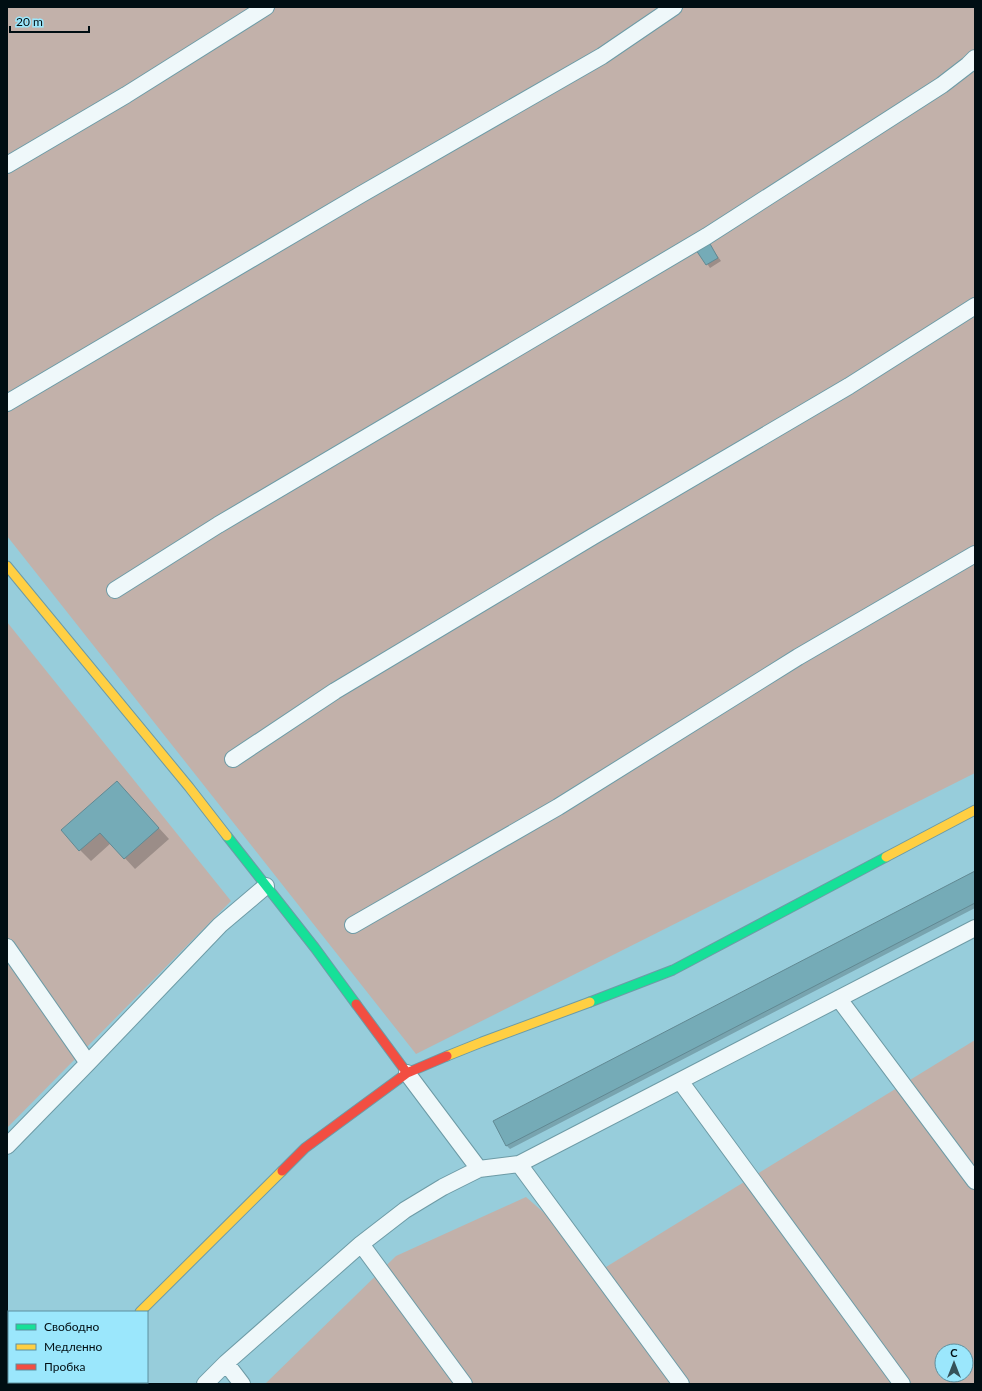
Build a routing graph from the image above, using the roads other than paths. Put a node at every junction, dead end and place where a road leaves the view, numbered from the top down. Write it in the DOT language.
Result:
graph roads {
  1 [pos="266,7"];
  2 [pos="674,7"];
  3 [pos="975,58"];
  4 [pos="7,165"];
  5 [pos="975,306"];
  6 [pos="7,403"];
  7 [pos="975,554"];
  8 [pos="7,566"];
  9 [pos="115,590"];
  10 [pos="233,759"];
  11 [pos="975,810"];
  12 [pos="266,886"];
  13 [pos="353,925"];
  14 [pos="975,928"];
  15 [pos="7,947"];
  16 [pos="839,999"];
  17 [pos="88,1064"];
  18 [pos="407,1073"];
  19 [pos="680,1081"];
  20 [pos="7,1146"];
  21 [pos="519,1164"];
  22 [pos="479,1168"];
  23 [pos="975,1181"];
  24 [pos="361,1244"];
  25 [pos="141,1311"];
  26 [pos="226,1363"];
  27 [pos="205,1384"];
  28 [pos="242,1384"];
  29 [pos="464,1384"];
  30 [pos="681,1384"];
  31 [pos="902,1384"];
  1 -- 4 [label="lane"];
  2 -- 6 [label="lane"];
  3 -- 9 [label="lane"];
  5 -- 10 [label="lane"];
  7 -- 13 [label="lane"];
  8 -- 12 [label="street"];
  11 -- 18 [label="street"];
  12 -- 17 [label="lane"];
  12 -- 18 [label="street"];
  14 -- 16 [label="lane"];
  15 -- 17 [label="lane"];
  16 -- 19 [label="lane"];
  16 -- 23 [label="lane"];
  17 -- 20 [label="lane"];
  18 -- 22 [label="lane"];
  18 -- 25 [label="street"];
  19 -- 21 [label="lane"];
  19 -- 31 [label="lane"];
  21 -- 22 [label="lane"];
  21 -- 30 [label="lane"];
  22 -- 24 [label="lane"];
  24 -- 26 [label="lane"];
  24 -- 29 [label="lane"];
  26 -- 27 [label="lane"];
  26 -- 28 [label="lane"];
}
